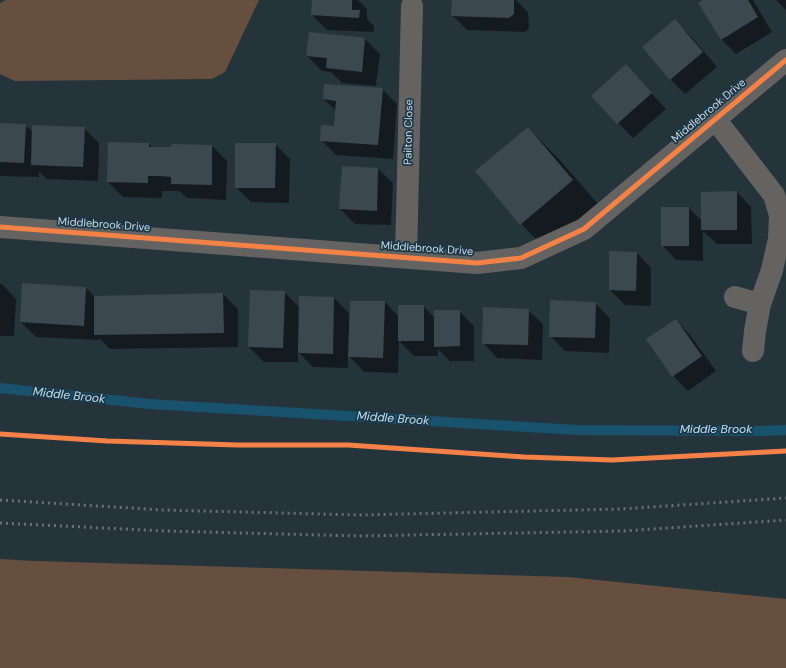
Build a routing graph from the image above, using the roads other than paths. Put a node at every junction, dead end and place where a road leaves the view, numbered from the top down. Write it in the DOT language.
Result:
graph roads {
  1 [pos="412,6"];
  2 [pos="786,60"];
  3 [pos="715,119"];
  4 [pos="0,228"];
  5 [pos="406,257"];
  6 [pos="735,298"];
  7 [pos="760,304"];
  8 [pos="753,351"];
  1 -- 5 [label="street, Pailton Close"];
  2 -- 3 [label="street, Middlebrook Drive"];
  3 -- 5 [label="street, Middlebrook Drive"];
  3 -- 7 [label="street"];
  4 -- 5 [label="street, Middlebrook Drive"];
  6 -- 7 [label="street"];
  7 -- 8 [label="street"];
}
